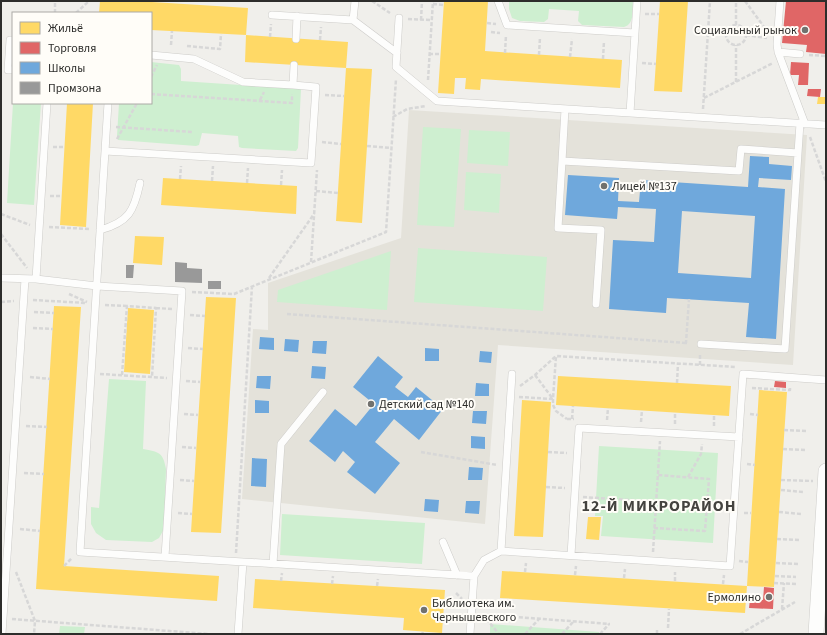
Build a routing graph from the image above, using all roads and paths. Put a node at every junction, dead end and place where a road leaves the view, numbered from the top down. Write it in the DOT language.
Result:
graph roads {
  1 [pos="55,1"];
  2 [pos="90,1"];
  3 [pos="355,1"];
  4 [pos="372,1"];
  5 [pos="422,1"];
  6 [pos="498,1"];
  7 [pos="637,1"];
  8 [pos="710,1"];
  9 [pos="736,1"];
  10 [pos="745,1"];
  11 [pos="780,1"];
  12 [pos="433,3"];
  13 [pos="444,5"];
  14 [pos="55,12"];
  15 [pos="77,12"];
  16 [pos="641,13"];
  17 [pos="659,14"];
  18 [pos="272,15"];
  19 [pos="297,16"];
  20 [pos="400,18"];
  21 [pos="353,20"];
  22 [pos="421,20"];
  23 [pos="432,20"];
  24 [pos="507,25"];
  25 [pos="736,25"];
  26 [pos="172,31"];
  27 [pos="635,33"];
  28 [pos="220,34"];
  29 [pos="540,35"];
  30 [pos="746,35"];
  31 [pos="572,37"];
  32 [pos="296,39"];
  33 [pos="604,39"];
  34 [pos="12,40"];
  35 [pos="775,42"];
  36 [pos="736,45"];
  37 [pos="171,46"];
  38 [pos="220,48"];
  39 [pos="505,52"];
  40 [pos="397,53"];
  41 [pos="429,54"];
  42 [pos="441,54"];
  43 [pos="800,54"];
  44 [pos="152,55"];
  45 [pos="539,55"];
  46 [pos="570,56"];
  47 [pos="779,56"];
  48 [pos="826,56"];
  49 [pos="603,59"];
  50 [pos="638,63"];
  51 [pos="656,64"];
  52 [pos="294,65"];
  53 [pos="396,67"];
  54 [pos="12,70"];
  55 [pos="736,82"];
  56 [pos="293,85"];
  57 [pos="427,93"];
  58 [pos="152,94"];
  59 [pos="322,94"];
  60 [pos="344,96"];
  61 [pos="704,98"];
  62 [pos="292,102"];
  63 [pos="47,104"];
  64 [pos="108,104"];
  65 [pos="136,104"];
  66 [pos="430,106"];
  67 [pos="565,108"];
  68 [pos="630,113"];
  69 [pos="393,117"];
  70 [pos="703,117"];
  71 [pos="802,123"];
  72 [pos="826,125"];
  73 [pos="107,127"];
  74 [pos="124,128"];
  75 [pos="192,132"];
  76 [pos="319,142"];
  77 [pos="341,144"];
  78 [pos="50,146"];
  79 [pos="367,146"];
  80 [pos="64,147"];
  81 [pos="391,148"];
  82 [pos="105,151"];
  83 [pos="798,153"];
  84 [pos="562,160"];
  85 [pos="181,161"];
  86 [pos="213,163"];
  87 [pos="248,165"];
  88 [pos="282,167"];
  89 [pos="180,179"];
  90 [pos="212,181"];
  91 [pos="826,182"];
  92 [pos="140,183"];
  93 [pos="247,183"];
  94 [pos="281,186"];
  95 [pos="316,191"];
  96 [pos="338,193"];
  97 [pos="47,196"];
  98 [pos="61,196"];
  99 [pos="1,214"];
  100 [pos="39,227"];
  101 [pos="100,230"];
  102 [pos="1,234"];
  103 [pos="312,262"];
  104 [pos="1,278"];
  105 [pos="25,279"];
  106 [pos="268,279"];
  107 [pos="36,280"];
  108 [pos="97,286"];
  109 [pos="252,286"];
  110 [pos="182,291"];
  111 [pos="689,299"];
  112 [pos="23,300"];
  113 [pos="96,304"];
  114 [pos="596,304"];
  115 [pos="126,306"];
  116 [pos="156,308"];
  117 [pos="181,309"];
  118 [pos="34,312"];
  119 [pos="54,313"];
  120 [pos="287,314"];
  121 [pos="190,315"];
  122 [pos="205,316"];
  123 [pos="33,328"];
  124 [pos="53,329"];
  125 [pos="686,343"];
  126 [pos="701,344"];
  127 [pos="188,348"];
  128 [pos="203,349"];
  129 [pos="556,356"];
  130 [pos="678,363"];
  131 [pos="700,365"];
  132 [pos="739,367"];
  133 [pos="91,373"];
  134 [pos="512,374"];
  135 [pos="122,375"];
  136 [pos="535,375"];
  137 [pos="152,377"];
  138 [pos="30,378"];
  139 [pos="176,378"];
  140 [pos="50,379"];
  141 [pos="826,380"];
  142 [pos="186,381"];
  143 [pos="200,382"];
  144 [pos="677,383"];
  145 [pos="742,387"];
  146 [pos="790,390"];
  147 [pos="323,392"];
  148 [pos="510,393"];
  149 [pos="554,399"];
  150 [pos="573,406"];
  151 [pos="608,408"];
  152 [pos="642,410"];
  153 [pos="676,412"];
  154 [pos="184,414"];
  155 [pos="198,415"];
  156 [pos="714,415"];
  157 [pos="572,419"];
  158 [pos="607,421"];
  159 [pos="641,423"];
  160 [pos="675,425"];
  161 [pos="26,426"];
  162 [pos="47,427"];
  163 [pos="579,428"];
  164 [pos="713,428"];
  165 [pos="784,430"];
  166 [pos="808,431"];
  167 [pos="661,433"];
  168 [pos="702,435"];
  169 [pos="739,437"];
  170 [pos="182,447"];
  171 [pos="196,448"];
  172 [pos="783,449"];
  173 [pos="806,450"];
  174 [pos="421,452"];
  175 [pos="548,452"];
  176 [pos="578,454"];
  177 [pos="506,467"];
  178 [pos="24,473"];
  179 [pos="44,474"];
  180 [pos="658,475"];
  181 [pos="826,475"];
  182 [pos="688,477"];
  183 [pos="180,480"];
  184 [pos="194,480"];
  185 [pos="781,480"];
  186 [pos="546,486"];
  187 [pos="576,488"];
  188 [pos="780,490"];
  189 [pos="803,492"];
  190 [pos="575,497"];
  191 [pos="656,502"];
  192 [pos="707,505"];
  193 [pos="734,507"];
  194 [pos="779,512"];
  195 [pos="178,513"];
  196 [pos="192,514"];
  197 [pos="801,514"];
  198 [pos="654,528"];
  199 [pos="20,529"];
  200 [pos="40,531"];
  201 [pos="777,539"];
  202 [pos="799,540"];
  203 [pos="443,542"];
  204 [pos="500,550"];
  205 [pos="571,555"];
  206 [pos="75,556"];
  207 [pos="165,557"];
  208 [pos="526,557"];
  209 [pos="652,560"];
  210 [pos="235,562"];
  211 [pos="243,562"];
  212 [pos="776,563"];
  213 [pos="273,564"];
  214 [pos="798,564"];
  215 [pos="64,566"];
  216 [pos="525,572"];
  217 [pos="17,574"];
  218 [pos="457,575"];
  219 [pos="474,576"];
  220 [pos="775,576"];
  221 [pos="796,577"];
  222 [pos="774,583"];
  223 [pos="784,583"];
  224 [pos="796,584"];
  225 [pos="795,602"];
  226 [pos="669,609"];
  227 [pos="782,610"];
  228 [pos="489,615"];
  229 [pos="821,615"];
  230 [pos="3,618"];
  231 [pos="540,619"];
  232 [pos="35,621"];
  233 [pos="574,621"];
  234 [pos="657,628"];
  235 [pos="668,628"];
  236 [pos="527,633"];
  237 [pos="2,634"];
  238 [pos="34,634"];
  239 [pos="209,634"];
  240 [pos="238,634"];
  241 [pos="470,634"];
  242 [pos="562,634"];
  243 [pos="600,634"];
  244 [pos="657,634"];
  245 [pos="740,634"];
  246 [pos="816,634"];
  1 -- 14 [label="path"];
  2 -- 15 [label="path"];
  3 -- 21 [label="lane"];
  4 -- 20 [label="path"];
  5 -- 22 [label="path"];
  6 -- 24 [label="lane"];
  7 -- 27 [label="lane"];
  8 -- 61 [label="path"];
  9 -- 25 [label="path"];
  10 -- 35 [label="path"];
  11 -- 35 [label="lane"];
  12 -- 13 [label="path"];
  12 -- 23 [label="path"];
  16 -- 17 [label="path"];
  18 -- 19 [label="lane"];
  19 -- 21 [label="lane"];
  19 -- 32 [label="lane"];
  20 -- 22 [label="path"];
  20 -- 40 [label="lane"];
  21 -- 40 [label="lane"];
  22 -- 23 [label="path"];
  23 -- 41 [label="path"];
  24 -- 27 [label="lane"];
  24 -- 39 [label="path"];
  25 -- 30 [label="path"];
  25 -- 36 [label="path"];
  26 -- 37 [label="path"];
  27 -- 68 [label="lane"];
  28 -- 38 [label="path"];
  29 -- 45 [label="path"];
  30 -- 35 [label="path"];
  30 -- 36 [label="path"];
  31 -- 46 [label="path"];
  33 -- 49 [label="path"];
  34 -- 54 [label="lane"];
  35 -- 47 [label="lane"];
  36 -- 55 [label="path"];
  40 -- 53 [label="lane"];
  41 -- 42 [label="path"];
  41 -- 57 [label="path"];
  43 -- 47 [label="lane"];
  43 -- 48 [label="path"];
  44 -- 56 [label="lane"];
  47 -- 55 [label="path"];
  47 -- 71 [label="lane"];
  50 -- 51 [label="path"];
  52 -- 56 [label="lane"];
  53 -- 57 [label="lane"];
  53 -- 69 [label="path"];
  55 -- 61 [label="path"];
  56 -- 82 [label="lane"];
  57 -- 67 [label="lane"];
  58 -- 62 [label="path"];
  59 -- 60 [label="path"];
  61 -- 70 [label="path"];
  63 -- 100 [label="lane"];
  64 -- 73 [label="lane"];
  65 -- 74 [label="path"];
  66 -- 69 [label="path"];
  67 -- 68 [label="lane"];
  67 -- 84 [label="lane"];
  68 -- 70 [label="lane"];
  69 -- 81 [label="path"];
  70 -- 71 [label="lane"];
  71 -- 72 [label="lane"];
  71 -- 83 [label="lane"];
  71 -- 91 [label="path"];
  73 -- 74 [label="path"];
  73 -- 82 [label="lane"];
  74 -- 75 [label="path"];
  74 -- 82 [label="path"];
  76 -- 77 [label="path"];
  78 -- 80 [label="path"];
  79 -- 81 [label="path"];
  81 -- 103 [label="path"];
  82 -- 101 [label="lane"];
  83 -- 84 [label="lane"];
  83 -- 126 [label="lane"];
  84 -- 114 [label="lane"];
  85 -- 89 [label="path"];
  86 -- 90 [label="path"];
  87 -- 93 [label="path"];
  88 -- 94 [label="path"];
  92 -- 101 [label="lane"];
  95 -- 96 [label="path"];
  97 -- 98 [label="path"];
  99 -- 100 [label="path"];
  100 -- 101 [label="path"];
  100 -- 107 [label="lane"];
  101 -- 108 [label="lane"];
  102 -- 107 [label="path"];
  103 -- 106 [label="path"];
  103 -- 106 [label="path"];
  104 -- 105 [label="lane"];
  105 -- 107 [label="lane"];
  105 -- 112 [label="lane"];
  106 -- 109 [label="path"];
  107 -- 108 [label="lane"];
  108 -- 110 [label="lane"];
  108 -- 113 [label="lane"];
  109 -- 110 [label="path"];
  109 -- 210 [label="path"];
  110 -- 117 [label="lane"];
  111 -- 125 [label="path"];
  112 -- 113 [label="path"];
  112 -- 230 [label="lane"];
  113 -- 115 [label="path"];
  113 -- 133 [label="lane"];
  115 -- 116 [label="path"];
  115 -- 135 [label="path"];
  116 -- 117 [label="path"];
  116 -- 137 [label="path"];
  117 -- 139 [label="lane"];
  118 -- 119 [label="path"];
  120 -- 125 [label="path"];
  121 -- 122 [label="path"];
  123 -- 124 [label="path"];
  125 -- 126 [label="path"];
  126 -- 131 [label="path"];
  127 -- 128 [label="path"];
  129 -- 130 [label="path"];
  129 -- 136 [label="path"];
  129 -- 149 [label="path"];
  130 -- 131 [label="path"];
  130 -- 144 [label="path"];
  131 -- 132 [label="path"];
  133 -- 135 [label="path"];
  133 -- 207 [label="lane"];
  134 -- 148 [label="lane"];
  135 -- 137 [label="path"];
  136 -- 148 [label="path"];
  136 -- 149 [label="path"];
  137 -- 139 [label="path"];
  138 -- 140 [label="path"];
  139 -- 207 [label="lane"];
  141 -- 145 [label="lane"];
  142 -- 143 [label="path"];
  145 -- 146 [label="path"];
  145 -- 169 [label="lane"];
  147 -- 213 [label="lane"];
  148 -- 149 [label="path"];
  148 -- 177 [label="lane"];
  149 -- 163 [label="path"];
  150 -- 157 [label="path"];
  151 -- 158 [label="path"];
  152 -- 159 [label="path"];
  153 -- 160 [label="path"];
  154 -- 155 [label="path"];
  156 -- 164 [label="path"];
  161 -- 162 [label="path"];
  163 -- 167 [label="lane"];
  163 -- 176 [label="lane"];
  165 -- 166 [label="path"];
  167 -- 168 [label="lane"];
  167 -- 180 [label="path"];
  168 -- 169 [label="lane"];
  168 -- 182 [label="path"];
  169 -- 193 [label="lane"];
  170 -- 171 [label="path"];
  172 -- 173 [label="path"];
  174 -- 177 [label="path"];
  175 -- 176 [label="path"];
  176 -- 187 [label="lane"];
  177 -- 204 [label="lane"];
  178 -- 179 [label="path"];
  180 -- 182 [label="path"];
  180 -- 191 [label="path"];
  181 -- 185 [label="path"];
  181 -- 229 [label="street"];
  182 -- 192 [label="path"];
  183 -- 184 [label="path"];
  186 -- 187 [label="path"];
  187 -- 190 [label="lane"];
  188 -- 189 [label="path"];
  190 -- 191 [label="path"];
  190 -- 205 [label="lane"];
  191 -- 192 [label="path"];
  191 -- 198 [label="path"];
  192 -- 193 [label="path"];
  192 -- 198 [label="path"];
  193 -- 209 [label="lane"];
  194 -- 197 [label="path"];
  195 -- 196 [label="path"];
  198 -- 209 [label="path"];
  199 -- 200 [label="path"];
  201 -- 202 [label="path"];
  203 -- 218 [label="lane"];
  204 -- 205 [label="lane"];
  204 -- 219 [label="lane"];
  205 -- 209 [label="lane"];
  206 -- 215 [label="path"];
  207 -- 210 [label="lane"];
  208 -- 216 [label="path"];
  210 -- 211 [label="lane"];
  211 -- 213 [label="lane"];
  211 -- 240 [label="lane"];
  212 -- 214 [label="path"];
  213 -- 218 [label="lane"];
  217 -- 232 [label="path"];
  218 -- 219 [label="lane"];
  219 -- 241 [label="lane"];
  220 -- 221 [label="path"];
  222 -- 223 [label="path"];
  223 -- 224 [label="path"];
  223 -- 227 [label="path"];
  225 -- 227 [label="path"];
  226 -- 235 [label="path"];
  227 -- 245 [label="path"];
  228 -- 231 [label="path"];
  229 -- 246 [label="street"];
  230 -- 232 [label="path"];
  230 -- 237 [label="lane"];
  231 -- 233 [label="path"];
  231 -- 236 [label="path"];
  232 -- 238 [label="path"];
  232 -- 239 [label="path"];
  233 -- 242 [label="path"];
  233 -- 243 [label="path"];
  234 -- 244 [label="path"];
}
